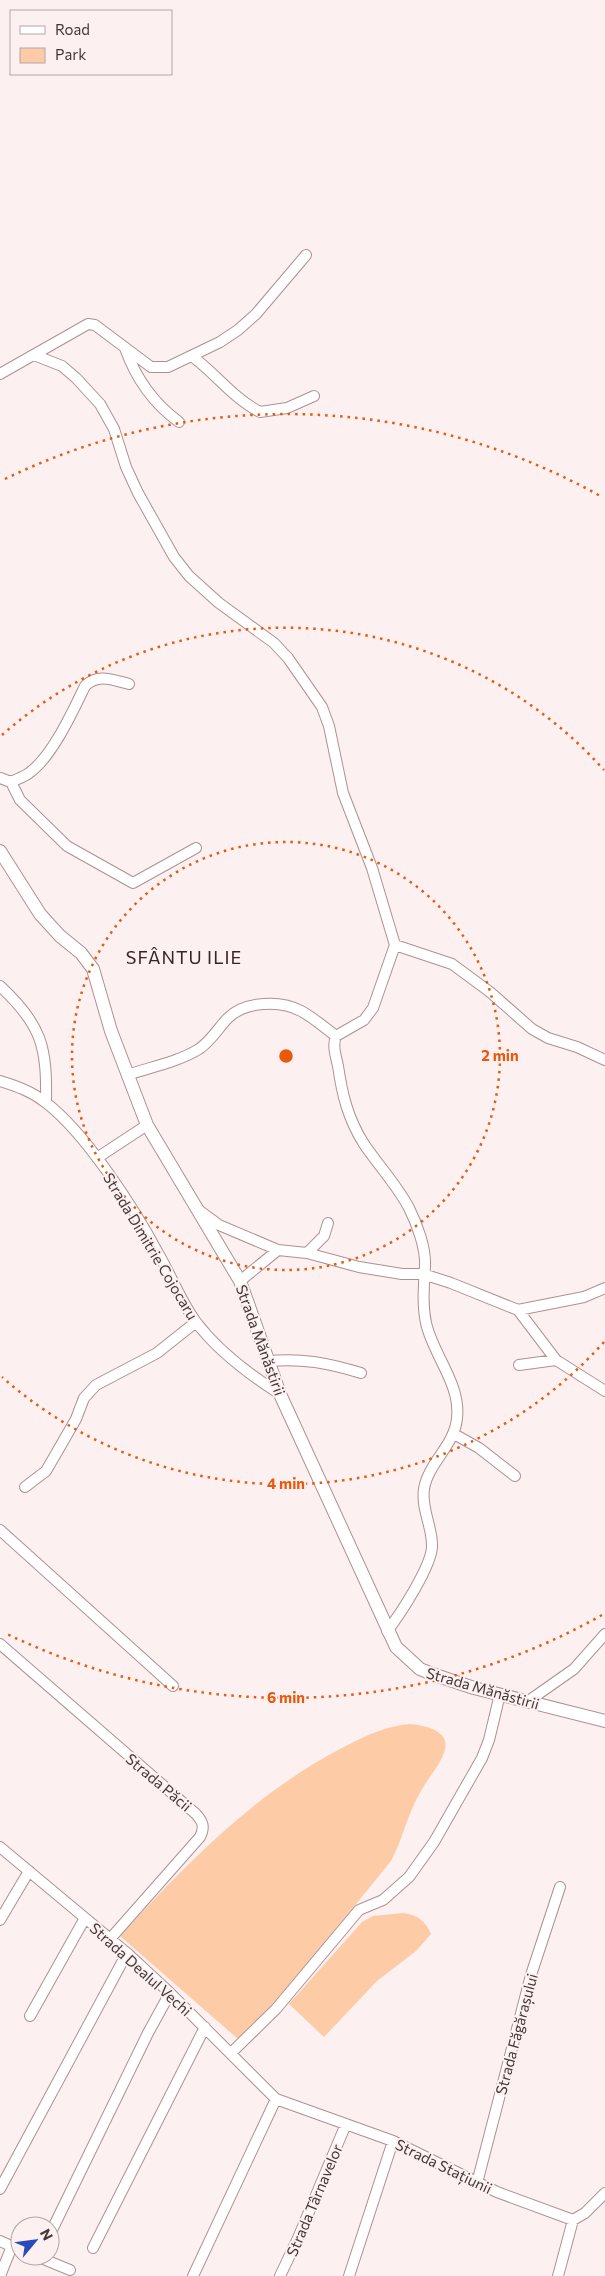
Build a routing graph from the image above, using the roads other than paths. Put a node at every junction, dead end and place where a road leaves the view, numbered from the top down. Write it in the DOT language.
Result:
graph roads {
  1 [pos="306,255"];
  2 [pos="124,347"];
  3 [pos="34,355"];
  4 [pos="193,357"];
  5 [pos="0,374"];
  6 [pos="314,396"];
  7 [pos="179,422"];
  8 [pos="129,684"];
  9 [pos="0,778"];
  10 [pos="11,782"];
  11 [pos="196,848"];
  12 [pos="0,851"];
  13 [pos="394,945"];
  14 [pos="0,986"];
  15 [pos="336,1036"];
  16 [pos="605,1060"];
  17 [pos="127,1075"];
  18 [pos="0,1081"];
  19 [pos="46,1102"];
  20 [pos="147,1125"];
  21 [pos="97,1158"];
  22 [pos="200,1211"];
  23 [pos="328,1223"];
  24 [pos="278,1250"];
  25 [pos="307,1253"];
  26 [pos="424,1274"];
  27 [pos="240,1281"];
  28 [pos="605,1288"];
  29 [pos="518,1310"];
  30 [pos="196,1322"];
  31 [pos="556,1360"];
  32 [pos="268,1361"];
  33 [pos="520,1365"];
  34 [pos="361,1373"];
  35 [pos="605,1391"];
  36 [pos="280,1394"];
  37 [pos="454,1434"];
  38 [pos="515,1476"];
  39 [pos="25,1487"];
  40 [pos="0,1530"];
  41 [pos="387,1631"];
  42 [pos="605,1634"];
  43 [pos="0,1644"];
  44 [pos="173,1686"];
  45 [pos="500,1694"];
  46 [pos="527,1702"];
  47 [pos="605,1721"];
  48 [pos="0,1847"];
  49 [pos="29,1871"];
  50 [pos="560,1887"];
  51 [pos="85,1918"];
  52 [pos="0,1920"];
  53 [pos="110,1939"];
  54 [pos="127,1953"];
  55 [pos="170,1993"];
  56 [pos="30,2016"];
  57 [pos="205,2028"];
  58 [pos="230,2053"];
  59 [pos="276,2099"];
  60 [pos="346,2124"];
  61 [pos="394,2141"];
  62 [pos="477,2183"];
  63 [pos="0,2189"];
  64 [pos="605,2193"];
  65 [pos="59,2216"];
  66 [pos="573,2220"];
  67 [pos="93,2248"];
  68 [pos="10,2258"];
  69 [pos="60,2266"];
  70 [pos="70,2270"];
  71 [pos="0,2276"];
  72 [pos="194,2276"];
  73 [pos="280,2276"];
  74 [pos="349,2276"];
  75 [pos="558,2276"];
  1 -- 4 [label="street"];
  2 -- 3 [label="street"];
  2 -- 4 [label="street"];
  2 -- 7 [label="street"];
  3 -- 5 [label="street"];
  3 -- 13 [label="street"];
  4 -- 6 [label="street"];
  8 -- 10 [label="street"];
  9 -- 10 [label="street"];
  10 -- 11 [label="street"];
  12 -- 17 [label="street, Strada Mănăstirii"];
  13 -- 15 [label="street"];
  13 -- 16 [label="street"];
  14 -- 19 [label="street"];
  15 -- 17 [label="street"];
  15 -- 26 [label="street"];
  17 -- 20 [label="street, Strada Mănăstirii"];
  18 -- 19 [label="street, Strada Dimitrie Cojocaru"];
  19 -- 21 [label="street, Strada Dimitrie Cojocaru"];
  20 -- 21 [label="street"];
  20 -- 22 [label="street, Strada Mănăstirii"];
  21 -- 30 [label="street, Strada Dimitrie Cojocaru"];
  22 -- 24 [label="street"];
  22 -- 27 [label="street, Strada Mănăstirii"];
  23 -- 25 [label="street"];
  24 -- 25 [label="street"];
  24 -- 27 [label="street"];
  25 -- 26 [label="street"];
  26 -- 29 [label="street"];
  26 -- 37 [label="street"];
  27 -- 32 [label="street, Strada Mănăstirii"];
  28 -- 29 [label="street"];
  29 -- 31 [label="street"];
  30 -- 36 [label="street, Strada Dimitrie Cojocaru"];
  30 -- 39 [label="street"];
  31 -- 33 [label="street"];
  31 -- 35 [label="street"];
  32 -- 34 [label="street"];
  32 -- 36 [label="street, Strada Mănăstirii"];
  36 -- 41 [label="street, Strada Mănăstirii"];
  37 -- 38 [label="street"];
  37 -- 41 [label="street"];
  40 -- 44 [label="street"];
  41 -- 45 [label="street, Strada Mănăstirii"];
  42 -- 46 [label="street"];
  43 -- 53 [label="street, Strada Păcii"];
  45 -- 46 [label="street, Strada Mănăstirii"];
  45 -- 58 [label="street"];
  46 -- 47 [label="street, Strada Mănăstirii"];
  48 -- 49 [label="street, Strada Dealul Vechi"];
  49 -- 51 [label="street, Strada Dealul Vechi"];
  49 -- 52 [label="street"];
  50 -- 62 [label="street, Strada Făgărașului"];
  51 -- 53 [label="street, Strada Dealul Vechi"];
  51 -- 56 [label="street"];
  53 -- 54 [label="street, Strada Dealul Vechi"];
  54 -- 55 [label="street, Strada Dealul Vechi"];
  54 -- 63 [label="street"];
  55 -- 57 [label="street, Strada Dealul Vechi"];
  55 -- 65 [label="street"];
  57 -- 58 [label="street, Strada Dealul Vechi"];
  57 -- 67 [label="street"];
  58 -- 59 [label="street, Strada Dealul Vechi"];
  59 -- 60 [label="street, Strada Stațiunii"];
  59 -- 72 [label="street"];
  60 -- 61 [label="street, Strada Stațiunii"];
  60 -- 73 [label="street, Strada Târnavelor"];
  61 -- 62 [label="street, Strada Stațiunii"];
  61 -- 74 [label="street"];
  62 -- 66 [label="street, Strada Stațiunii"];
  64 -- 66 [label="street"];
  66 -- 75 [label="street"];
  68 -- 71 [label="street"];
  69 -- 70 [label="street"];
}
